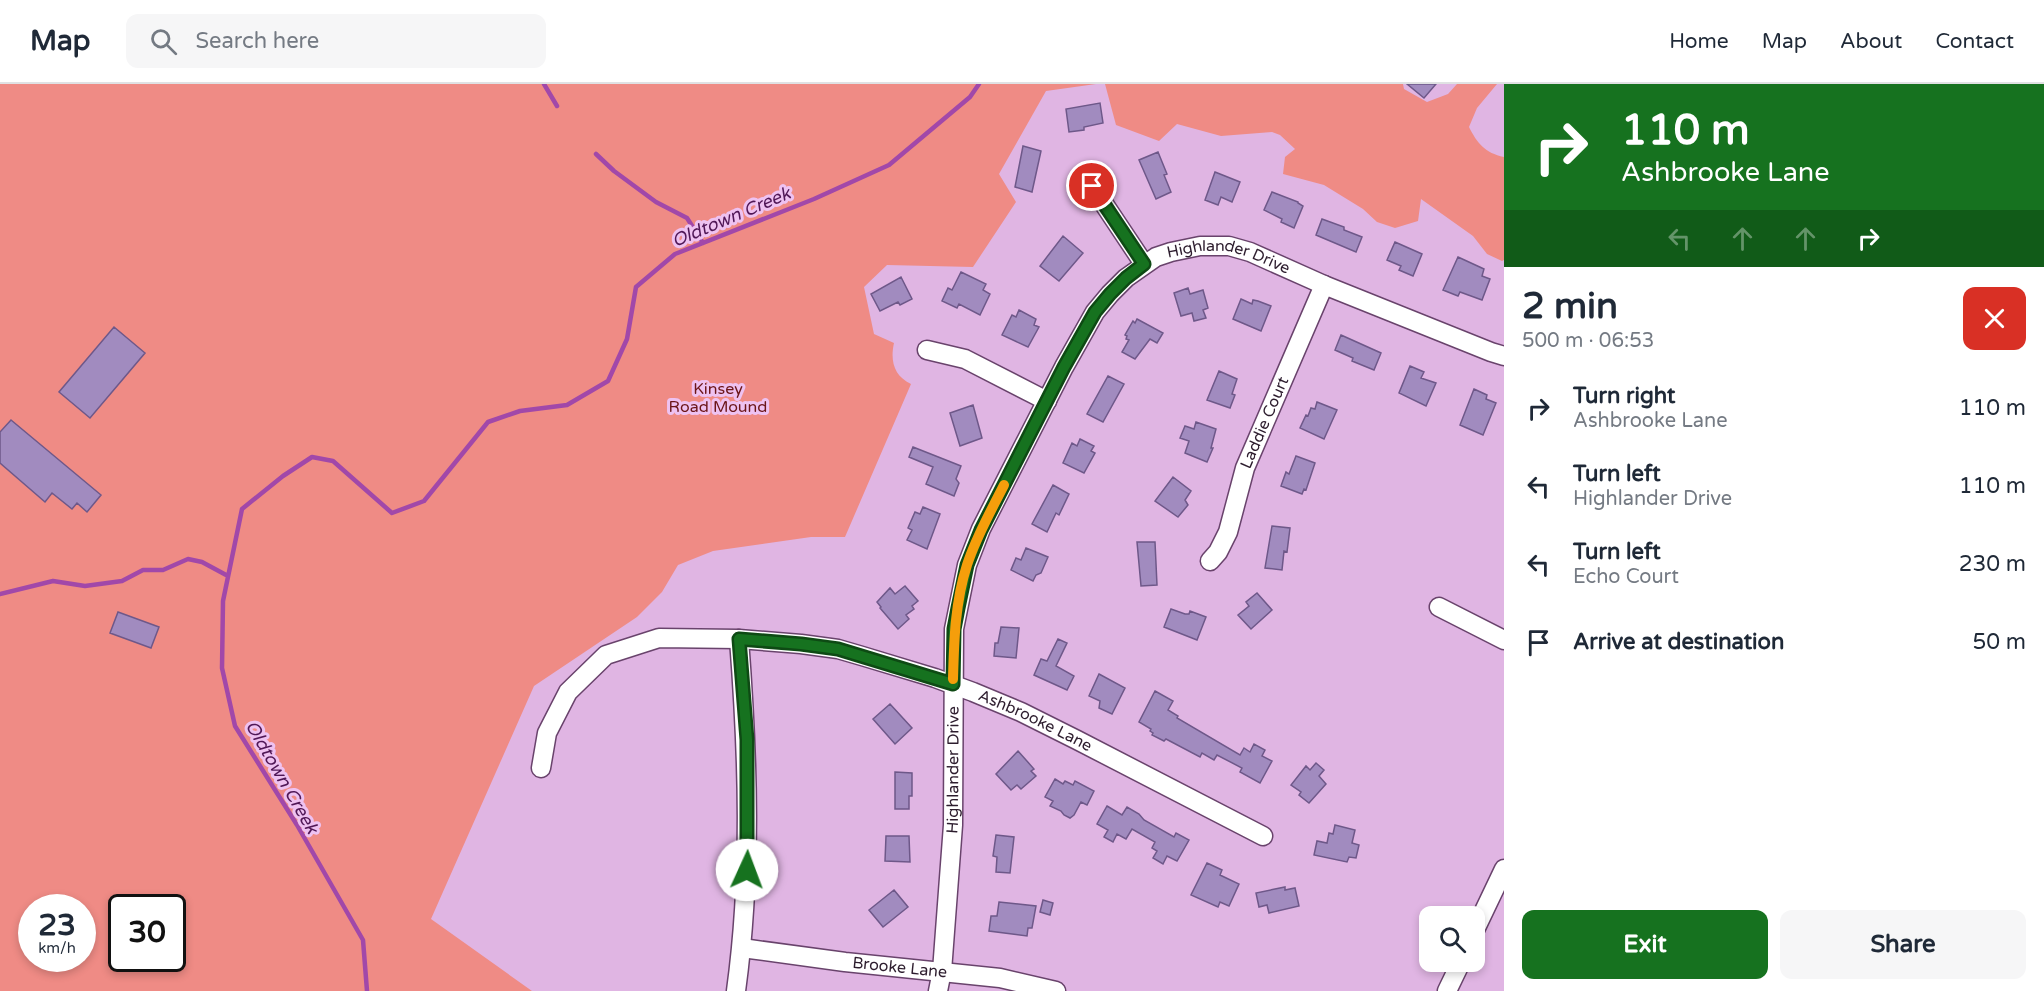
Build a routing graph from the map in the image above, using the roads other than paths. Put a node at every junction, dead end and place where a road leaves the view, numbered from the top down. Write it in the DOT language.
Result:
graph roads {
  1 [pos="1092,186"];
  2 [pos="1144,264"];
  3 [pos="1324,285"];
  4 [pos="927,350"];
  5 [pos="1504,356"];
  6 [pos="1047,401"];
  7 [pos="1210,561"];
  8 [pos="1438,607"];
  9 [pos="739,639"];
  10 [pos="1504,640"];
  11 [pos="953,684"];
  12 [pos="541,768"];
  13 [pos="1263,836"];
  14 [pos="1504,869"];
  15 [pos="1485,909"];
  16 [pos="742,948"];
  17 [pos="942,971"];
  18 [pos="1456,972"];
  19 [pos="736,991"];
  20 [pos="938,991"];
  21 [pos="1056,991"];
  22 [pos="1447,991"];
  1 -- 2 [label="street"];
  2 -- 3 [label="street, Highlander Drive"];
  2 -- 6 [label="street, Highlander Drive"];
  3 -- 5 [label="street, Highlander Drive"];
  3 -- 7 [label="street, Laddie Court"];
  4 -- 6 [label="street"];
  6 -- 11 [label="street, Highlander Drive"];
  8 -- 10 [label="street"];
  9 -- 11 [label="street, Ashbrooke Lane"];
  9 -- 12 [label="street, Ashbrooke Lane"];
  9 -- 16 [label="street"];
  11 -- 13 [label="street, Ashbrooke Lane"];
  11 -- 17 [label="street, Highlander Drive"];
  14 -- 15 [label="street"];
  16 -- 17 [label="street, Brooke Lane"];
  16 -- 19 [label="street"];
  17 -- 20 [label="street, Highlander Drive"];
  17 -- 21 [label="street, Brooke Lane"];
  18 -- 22 [label="street"];
}
